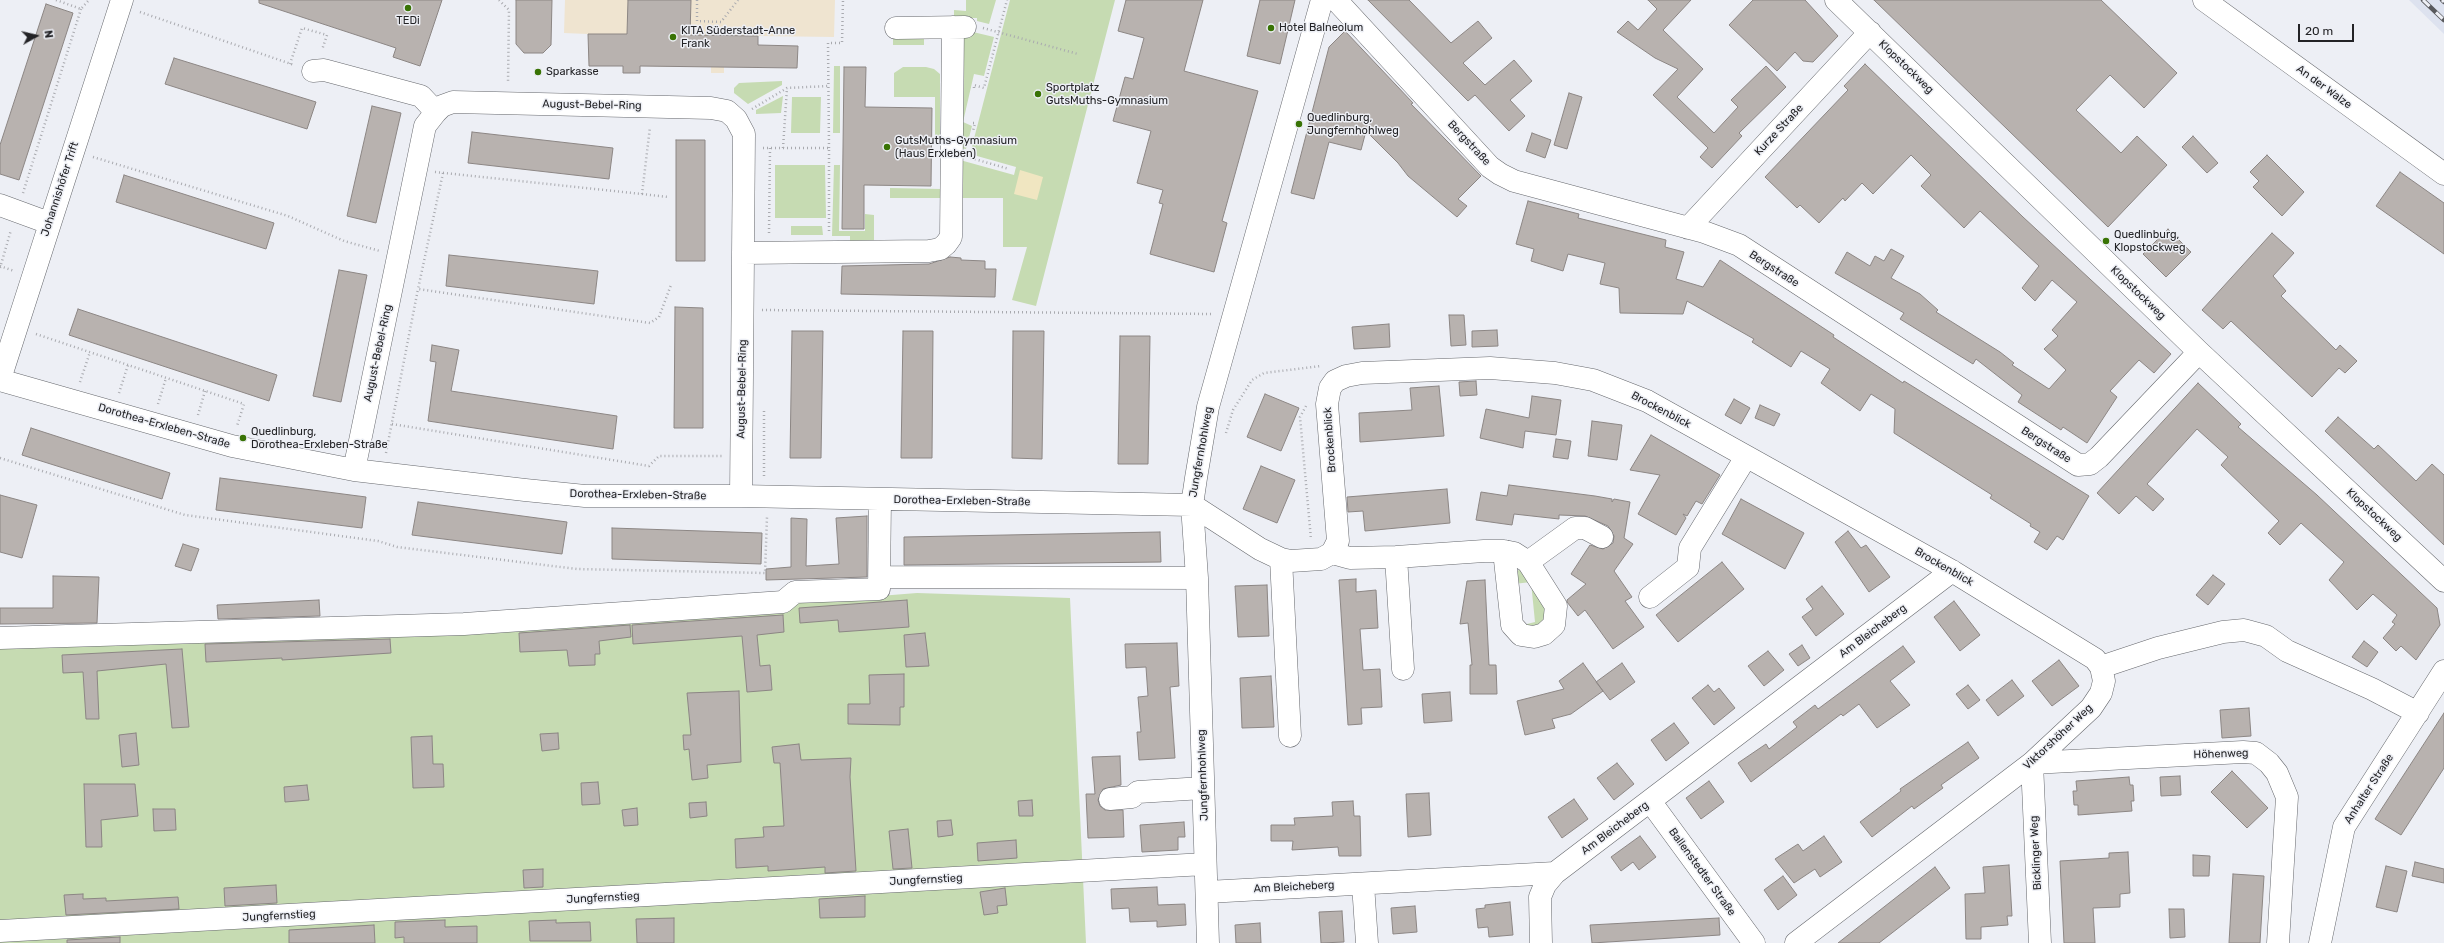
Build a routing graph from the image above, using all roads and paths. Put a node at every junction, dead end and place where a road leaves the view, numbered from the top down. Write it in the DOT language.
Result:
graph roads {
  1 [pos="56,0"];
  2 [pos="89,0"];
  3 [pos="499,0"];
  4 [pos="697,0"];
  5 [pos="738,0"];
  6 [pos="843,0"];
  7 [pos="1007,0"];
  8 [pos="1322,0"];
  9 [pos="1336,0"];
  10 [pos="1836,0"];
  11 [pos="2204,0"];
  12 [pos="121,3"];
  13 [pos="81,8"];
  14 [pos="959,27"];
  15 [pos="896,28"];
  16 [pos="1870,32"];
  17 [pos="998,33"];
  18 [pos="327,36"];
  19 [pos="1078,54"];
  20 [pos="313,71"];
  21 [pos="508,85"];
  22 [pos="828,86"];
  23 [pos="787,88"];
  24 [pos="972,92"];
  25 [pos="436,112"];
  26 [pos="736,119"];
  27 [pos="971,122"];
  28 [pos="650,126"];
  29 [pos="972,137"];
  30 [pos="745,148"];
  31 [pos="770,148"];
  32 [pos="783,148"];
  33 [pos="829,148"];
  34 [pos="73,151"];
  35 [pos="952,154"];
  36 [pos="416,169"];
  37 [pos="1009,169"];
  38 [pos="443,173"];
  39 [pos="2444,174"];
  40 [pos="642,194"];
  41 [pos="668,197"];
  42 [pos="9,208"];
  43 [pos="49,223"];
  44 [pos="1688,228"];
  45 [pos="828,252"];
  46 [pos="744,253"];
  47 [pos="766,253"];
  48 [pos="398,256"];
  49 [pos="0,267"];
  50 [pos="16,271"];
  51 [pos="671,285"];
  52 [pos="418,289"];
  53 [pos="757,307"];
  54 [pos="1233,314"];
  55 [pos="763,318"];
  56 [pos="16,327"];
  57 [pos="90,352"];
  58 [pos="2199,352"];
  59 [pos="128,365"];
  60 [pos="1328,366"];
  61 [pos="166,378"];
  62 [pos="0,379"];
  63 [pos="80,384"];
  64 [pos="205,391"];
  65 [pos="118,395"];
  66 [pos="764,402"];
  67 [pos="157,406"];
  68 [pos="198,419"];
  69 [pos="392,424"];
  70 [pos="1224,439"];
  71 [pos="232,446"];
  72 [pos="741,456"];
  73 [pos="1746,457"];
  74 [pos="0,458"];
  75 [pos="354,470"];
  76 [pos="383,473"];
  77 [pos="741,496"];
  78 [pos="768,497"];
  79 [pos="880,500"];
  80 [pos="1192,505"];
  81 [pos="1602,537"];
  82 [pos="1504,551"];
  83 [pos="1332,553"];
  84 [pos="1396,557"];
  85 [pos="1281,559"];
  86 [pos="1528,562"];
  87 [pos="1952,571"];
  88 [pos="880,577"];
  89 [pos="1197,578"];
  90 [pos="2444,581"];
  91 [pos="1650,598"];
  92 [pos="0,638"];
  93 [pos="2101,667"];
  94 [pos="1403,670"];
  95 [pos="2444,671"];
  96 [pos="2418,713"];
  97 [pos="1290,736"];
  98 [pos="2032,763"];
  99 [pos="1203,788"];
  100 [pos="1110,799"];
  101 [pos="1650,801"];
  102 [pos="1205,864"];
  103 [pos="1555,873"];
  104 [pos="1363,884"];
  105 [pos="1207,892"];
  106 [pos="0,931"];
  107 [pos="1208,943"];
  108 [pos="1367,943"];
  109 [pos="1541,943"];
  110 [pos="1754,943"];
  111 [pos="1796,943"];
  112 [pos="2040,943"];
  113 [pos="2278,943"];
  114 [pos="2320,943"];
  1 -- 13 [label="path"];
  2 -- 13 [label="path"];
  3 -- 21 [label="path"];
  4 -- 5 [label="path"];
  6 -- 22 [label="path"];
  7 -- 17 [label="path"];
  8 -- 54 [label="street, Jungfernhohlweg"];
  9 -- 44 [label="street, Bergstraße"];
  10 -- 16 [label="street, Klopstockweg"];
  11 -- 39 [label="street, An der Walze"];
  12 -- 18 [label="path"];
  12 -- 34 [label="street, Johannishöfer Trift"];
  13 -- 42 [label="path"];
  14 -- 15 [label="street"];
  14 -- 17 [label="path"];
  14 -- 35 [label="street"];
  16 -- 44 [label="street, Kurze Straße"];
  16 -- 58 [label="street, Klopstockweg"];
  17 -- 19 [label="path"];
  17 -- 24 [label="path"];
  20 -- 25 [label="street"];
  22 -- 23 [label="path"];
  22 -- 33 [label="path"];
  23 -- 26 [label="path"];
  23 -- 32 [label="path"];
  25 -- 26 [label="street, August-Bebel-Ring"];
  25 -- 36 [label="street, August-Bebel-Ring"];
  26 -- 30 [label="street, August-Bebel-Ring"];
  27 -- 29 [label="path"];
  28 -- 40 [label="path"];
  30 -- 31 [label="path"];
  30 -- 46 [label="street, August-Bebel-Ring"];
  31 -- 32 [label="path"];
  31 -- 47 [label="path"];
  32 -- 33 [label="path"];
  33 -- 45 [label="path"];
  34 -- 43 [label="street, Johannishöfer Trift"];
  34 -- 48 [label="path"];
  35 -- 37 [label="path"];
  35 -- 45 [label="street"];
  36 -- 38 [label="path"];
  36 -- 48 [label="street, August-Bebel-Ring"];
  38 -- 40 [label="path"];
  38 -- 52 [label="path"];
  40 -- 41 [label="path"];
  42 -- 43 [label="street"];
  42 -- 49 [label="path"];
  43 -- 56 [label="street, Johannishöfer Trift"];
  44 -- 58 [label="street, Bergstraße"];
  45 -- 47 [label="street"];
  46 -- 47 [label="street"];
  46 -- 53 [label="street, August-Bebel-Ring"];
  48 -- 75 [label="street, August-Bebel-Ring"];
  49 -- 50 [label="path"];
  51 -- 52 [label="path"];
  52 -- 69 [label="path"];
  53 -- 54 [label="path"];
  53 -- 55 [label="path"];
  53 -- 72 [label="street, August-Bebel-Ring"];
  54 -- 80 [label="street, Jungfernhohlweg"];
  56 -- 57 [label="path"];
  56 -- 62 [label="street, Johannishöfer Trift"];
  57 -- 59 [label="path"];
  57 -- 63 [label="path"];
  58 -- 90 [label="street, Klopstockweg"];
  59 -- 61 [label="path"];
  59 -- 65 [label="path"];
  60 -- 70 [label="path"];
  61 -- 64 [label="path"];
  61 -- 67 [label="path"];
  62 -- 71 [label="street, Dorothea-Erxleben-Straße"];
  64 -- 68 [label="path"];
  64 -- 71 [label="path"];
  66 -- 78 [label="path"];
  69 -- 72 [label="path"];
  69 -- 76 [label="path"];
  71 -- 75 [label="street, Dorothea-Erxleben-Straße"];
  72 -- 77 [label="street, August-Bebel-Ring"];
  73 -- 83 [label="street, Brockenblick"];
  73 -- 87 [label="street, Brockenblick"];
  73 -- 91 [label="street"];
  74 -- 78 [label="path"];
  75 -- 76 [label="street, Dorothea-Erxleben-Straße"];
  76 -- 77 [label="street, Dorothea-Erxleben-Straße"];
  77 -- 78 [label="street, Dorothea-Erxleben-Straße"];
  78 -- 79 [label="street, Dorothea-Erxleben-Straße"];
  79 -- 80 [label="street, Dorothea-Erxleben-Straße"];
  79 -- 88 [label="street"];
  80 -- 85 [label="street"];
  80 -- 89 [label="street, Jungfernhohlweg"];
  81 -- 86 [label="street"];
  82 -- 84 [label="street"];
  82 -- 86 [label="street"];
  82 -- 86 [label="street"];
  83 -- 84 [label="street"];
  83 -- 85 [label="street"];
  84 -- 94 [label="street"];
  85 -- 97 [label="street"];
  87 -- 93 [label="street, Brockenblick"];
  87 -- 101 [label="street, Am Bleicheberg"];
  88 -- 89 [label="street"];
  88 -- 92 [label="street"];
  89 -- 99 [label="street, Jungfernhohlweg"];
  93 -- 96 [label="street"];
  93 -- 98 [label="street, Viktorshöher Weg"];
  95 -- 96 [label="street, Anhalter Straße"];
  96 -- 114 [label="street, Anhalter Straße"];
  98 -- 111 [label="street, Viktorshöher Weg"];
  98 -- 112 [label="street, Bicklinger Weg"];
  98 -- 113 [label="street, Höhenweg"];
  99 -- 100 [label="street"];
  99 -- 102 [label="street, Jungfernhohlweg"];
  101 -- 103 [label="street, Am Bleicheberg"];
  101 -- 110 [label="street, Ballenstedter Straße"];
  102 -- 105 [label="street, Jungfernhohlweg"];
  102 -- 106 [label="street, Jungfernstieg"];
  103 -- 104 [label="street, Am Bleicheberg"];
  103 -- 109 [label="street"];
  104 -- 105 [label="street, Am Bleicheberg"];
  104 -- 108 [label="street"];
  105 -- 107 [label="street, Jungfernhohlweg"];
}
